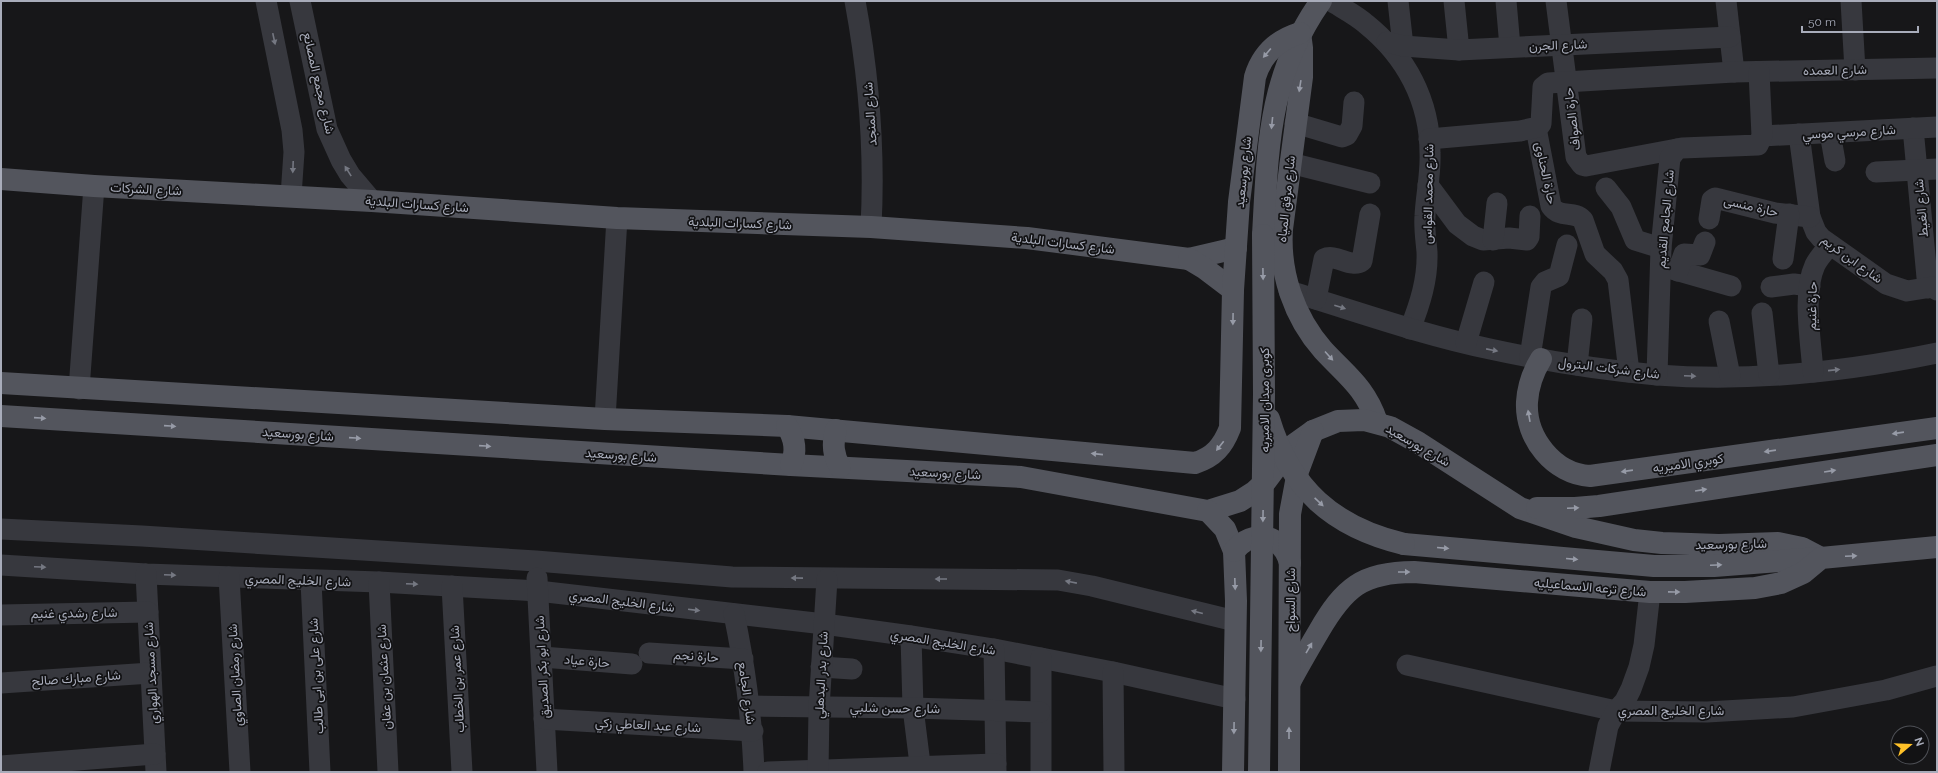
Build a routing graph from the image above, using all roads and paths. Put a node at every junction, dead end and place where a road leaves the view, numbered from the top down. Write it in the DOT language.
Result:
graph roads {
  1 [pos="266,1"];
  2 [pos="300,1"];
  3 [pos="855,1"];
  4 [pos="1321,1"];
  5 [pos="1331,1"];
  6 [pos="1398,1"];
  7 [pos="1454,1"];
  8 [pos="1506,1"];
  9 [pos="1556,1"];
  10 [pos="1726,1"];
  11 [pos="1852,1"];
  12 [pos="1300,33"];
  13 [pos="1730,37"];
  14 [pos="1395,44"];
  15 [pos="1563,46"];
  16 [pos="1510,47"];
  17 [pos="1459,50"];
  18 [pos="1937,68"];
  19 [pos="1855,70"];
  20 [pos="1734,72"];
  21 [pos="1759,72"];
  22 [pos="1567,81"];
  23 [pos="1354,102"];
  24 [pos="1295,123"];
  25 [pos="1937,127"];
  26 [pos="1536,128"];
  27 [pos="1914,128"];
  28 [pos="1830,133"];
  29 [pos="1799,134"];
  30 [pos="1762,136"];
  31 [pos="1429,139"];
  32 [pos="1677,149"];
  33 [pos="1834,161"];
  34 [pos="1290,163"];
  35 [pos="1927,169"];
  36 [pos="1876,172"];
  37 [pos="1,179"];
  38 [pos="1370,183"];
  39 [pos="1428,185"];
  40 [pos="94,186"];
  41 [pos="1606,188"];
  42 [pos="291,196"];
  43 [pos="372,201"];
  44 [pos="1497,203"];
  45 [pos="1370,214"];
  46 [pos="1788,214"];
  47 [pos="1530,216"];
  48 [pos="617,218"];
  49 [pos="1810,218"];
  50 [pos="1709,219"];
  51 [pos="871,227"];
  52 [pos="1493,240"];
  53 [pos="1705,242"];
  54 [pos="1830,244"];
  55 [pos="1567,245"];
  56 [pos="1236,248"];
  57 [pos="1783,259"];
  58 [pos="1188,260"];
  59 [pos="1667,262"];
  60 [pos="1484,282"];
  61 [pos="1731,286"];
  62 [pos="1810,286"];
  63 [pos="1771,287"];
  64 [pos="1934,288"];
  65 [pos="1233,290"];
  66 [pos="1289,291"];
  67 [pos="1316,299"];
  68 [pos="1762,313"];
  69 [pos="1582,319"];
  70 [pos="1719,321"];
  71 [pos="1410,329"];
  72 [pos="1466,343"];
  73 [pos="1937,353"];
  74 [pos="1536,358"];
  75 [pos="1577,365"];
  76 [pos="1629,372"];
  77 [pos="1813,372"];
  78 [pos="1657,375"];
  79 [pos="1769,375"];
  80 [pos="1730,376"];
  81 [pos="1,383"];
  82 [pos="79,389"];
  83 [pos="1264,394"];
  84 [pos="1,416"];
  85 [pos="605,419"];
  86 [pos="1377,422"];
  87 [pos="787,426"];
  88 [pos="1937,428"];
  89 [pos="836,430"];
  90 [pos="1313,430"];
  91 [pos="1937,455"];
  92 [pos="791,466"];
  93 [pos="840,467"];
  94 [pos="1520,508"];
  95 [pos="1208,511"];
  96 [pos="1,529"];
  97 [pos="1937,547"];
  98 [pos="1234,551"];
  99 [pos="1821,558"];
  100 [pos="536,561"];
  101 [pos="1290,563"];
  102 [pos="1,565"];
  103 [pos="146,574"];
  104 [pos="230,577"];
  105 [pos="827,579"];
  106 [pos="311,581"];
  107 [pos="380,582"];
  108 [pos="452,586"];
  109 [pos="538,591"];
  110 [pos="1650,592"];
  111 [pos="148,612"];
  112 [pos="734,614"];
  113 [pos="1,615"];
  114 [pos="1235,621"];
  115 [pos="824,624"];
  116 [pos="911,636"];
  117 [pos="994,649"];
  118 [pos="649,653"];
  119 [pos="542,657"];
  120 [pos="1041,658"];
  121 [pos="743,659"];
  122 [pos="632,664"];
  123 [pos="1407,665"];
  124 [pos="821,667"];
  125 [pos="852,669"];
  126 [pos="1113,672"];
  127 [pos="151,673"];
  128 [pos="1937,676"];
  129 [pos="1290,682"];
  130 [pos="1,683"];
  131 [pos="1235,699"];
  132 [pos="750,706"];
  133 [pos="819,708"];
  134 [pos="912,708"];
  135 [pos="996,711"];
  136 [pos="1616,711"];
  137 [pos="1040,712"];
  138 [pos="544,719"];
  139 [pos="753,731"];
  140 [pos="156,763"];
  141 [pos="1,766"];
  142 [pos="996,768"];
  143 [pos="921,770"];
  144 [pos="818,771"];
  145 [pos="240,772"];
  146 [pos="320,772"];
  147 [pos="388,772"];
  148 [pos="462,772"];
  149 [pos="547,772"];
  150 [pos="754,772"];
  151 [pos="768,772"];
  152 [pos="1041,772"];
  153 [pos="1114,772"];
  154 [pos="1233,772"];
  155 [pos="1260,772"];
  156 [pos="1289,772"];
  157 [pos="1599,772"];
  1 -- 42 [label="street, one-way"];
  43 -- 2 [label="street, شارع مجمع المصانع, one-way"];
  3 -- 51 [label="street, شارع المنجد"];
  4 -- 12 [label="main road"];
  5 -- 14 [label="street, شارع محمد القواس"];
  6 -- 14 [label="street"];
  7 -- 17 [label="street"];
  8 -- 16 [label="street"];
  9 -- 15 [label="street, حارة الصواف"];
  10 -- 13 [label="street"];
  11 -- 19 [label="street"];
  12 -- 24 [label="main road, شارع مرفق المياه, one-way"];
  12 -- 56 [label="main road, شارع بورسعيد, one-way"];
  12 -- 83 [label="main road, كوبرى ميدان الاميريه, one-way, bridge"];
  13 -- 15 [label="street, شارع الجرن"];
  13 -- 20 [label="street"];
  14 -- 17 [label="street, شارع الجرن"];
  14 -- 31 [label="street, شارع محمد القواس"];
  15 -- 16 [label="street, شارع الجرن"];
  15 -- 22 [label="street, حارة الصواف"];
  16 -- 17 [label="street, شارع الجرن"];
  18 -- 19 [label="street, شارع العمده"];
  19 -- 21 [label="street, شارع العمده"];
  20 -- 21 [label="street, شارع العمده"];
  20 -- 22 [label="street"];
  21 -- 30 [label="street"];
  22 -- 26 [label="street"];
  22 -- 32 [label="street, حارة الصواف"];
  23 -- 24 [label="street"];
  24 -- 34 [label="main road, شارع مرفق المياه"];
  25 -- 27 [label="street, شارع مرسي موسي"];
  26 -- 31 [label="street"];
  26 -- 76 [label="street, حارة الحناوى"];
  27 -- 28 [label="street, شارع مرسي موسي"];
  27 -- 35 [label="street, شارع الغيط"];
  28 -- 29 [label="street, شارع مرسي موسي"];
  28 -- 33 [label="street"];
  29 -- 30 [label="street, شارع مرسي موسي"];
  29 -- 49 [label="street, شارع ابن كريم"];
  30 -- 32 [label="street"];
  31 -- 39 [label="street, شارع محمد القواس"];
  32 -- 59 [label="street, شارع الجامع القديم"];
  34 -- 38 [label="street"];
  34 -- 66 [label="main road, شارع مرفق المياه"];
  35 -- 36 [label="street"];
  35 -- 64 [label="street, شارع الغيط"];
  37 -- 40 [label="main road, شارع الشركات"];
  39 -- 52 [label="street"];
  39 -- 71 [label="street, شارع محمد القواس"];
  40 -- 42 [label="main road, شارع الشركات"];
  40 -- 82 [label="street"];
  41 -- 59 [label="street"];
  42 -- 43 [label="main road, شارع كسارات البلدية"];
  43 -- 48 [label="main road, شارع كسارات البلدية"];
  44 -- 52 [label="street"];
  45 -- 67 [label="street"];
  46 -- 49 [label="street, حارة منسى"];
  46 -- 50 [label="street, حارة منسى"];
  46 -- 57 [label="street"];
  47 -- 52 [label="street"];
  48 -- 51 [label="main road, شارع كسارات البلدية"];
  48 -- 85 [label="street"];
  49 -- 54 [label="street, شارع ابن كريم"];
  51 -- 58 [label="main road, شارع كسارات البلدية"];
  53 -- 59 [label="street"];
  54 -- 62 [label="street, حارة غنيم"];
  54 -- 64 [label="street, شارع ابن كريم"];
  55 -- 74 [label="street"];
  56 -- 58 [label="main road, شارع كسارات البلدية"];
  56 -- 65 [label="main road, شارع بورسعيد"];
  58 -- 65 [label="main road, شارع كسارات البلدية"];
  59 -- 61 [label="street"];
  59 -- 78 [label="street, شارع الجامع القديم"];
  60 -- 72 [label="street"];
  62 -- 63 [label="street"];
  62 -- 77 [label="street, حارة غنيم"];
  65 -- 89 [label="main road, شارع بورسعيد, one-way"];
  66 -- 67 [label="street, شارع شركات البترول"];
  66 -- 86 [label="main road, شارع مرفق المياه, one-way"];
  67 -- 71 [label="street, شارع شركات البترول, one-way"];
  68 -- 79 [label="street"];
  69 -- 75 [label="street"];
  70 -- 80 [label="street"];
  71 -- 72 [label="street, شارع شركات البترول"];
  72 -- 74 [label="street, شارع شركات البترول, one-way"];
  77 -- 73 [label="street, شارع شركات البترول, one-way"];
  74 -- 75 [label="street, شارع شركات البترول"];
  88 -- 74 [label="main road, كوبري الاميريه, one-way"];
  75 -- 76 [label="street, شارع شركات البترول"];
  76 -- 78 [label="street, شارع شركات البترول"];
  77 -- 79 [label="street, شارع شركات البترول"];
  78 -- 80 [label="street, شارع شركات البترول, one-way"];
  79 -- 80 [label="street, شارع شركات البترول"];
  81 -- 82 [label="main road, شارع بورسعيد"];
  82 -- 85 [label="main road, شارع بورسعيد"];
  83 -- 99 [label="main road, one-way, bridge"];
  83 -- 155 [label="main road, كوبرى ميدان الاميريه, one-way, bridge"];
  84 -- 92 [label="main road, شارع بورسعيد, one-way"];
  85 -- 87 [label="main road, شارع بورسعيد"];
  86 -- 90 [label="main road, شارع بورسعيد"];
  86 -- 94 [label="main road, شارع بورسعيد"];
  87 -- 89 [label="main road, شارع بورسعيد"];
  87 -- 92 [label="main road"];
  89 -- 93 [label="main road"];
  90 -- 95 [label="main road, شارع بورسعيد"];
  90 -- 101 [label="main road, شارع السواح"];
  94 -- 91 [label="main road, one-way"];
  92 -- 93 [label="main road, شارع بورسعيد"];
  93 -- 95 [label="main road, شارع بورسعيد"];
  94 -- 99 [label="main road, شارع بورسعيد"];
  95 -- 98 [label="main road"];
  96 -- 100 [label="street"];
  99 -- 97 [label="main road, one-way"];
  98 -- 101 [label="main road"];
  98 -- 114 [label="main road, one-way"];
  110 -- 99 [label="main road, شارع ترعه الاسماعيليه, one-way"];
  105 -- 100 [label="street, one-way"];
  100 -- 109 [label="street, شارع ابو بكر الصديق"];
  101 -- 129 [label="main road, شارع السواح"];
  102 -- 103 [label="street, شارع الخليج المصري, one-way"];
  103 -- 104 [label="street, شارع الخليج المصري, one-way"];
  103 -- 111 [label="street, شارع مسجد الهواري"];
  104 -- 106 [label="street, شارع الخليج المصري"];
  104 -- 145 [label="street, شارع رمضان الصاوي"];
  114 -- 105 [label="street, one-way"];
  105 -- 115 [label="street, شارع بدر البدهلي"];
  106 -- 107 [label="street, شارع الخليج المصري"];
  106 -- 146 [label="street, شارع على بن ابى طالب"];
  107 -- 108 [label="street, شارع الخليج المصري, one-way"];
  107 -- 147 [label="street, شارع عثمان بن عفان"];
  108 -- 109 [label="street, شارع الخليج المصري"];
  108 -- 148 [label="street, شارع عمر بن الخطاب"];
  109 -- 112 [label="street, شارع الخليج المصري, one-way"];
  109 -- 119 [label="street, شارع ابو بكر الصديق"];
  129 -- 110 [label="main road, شارع ترعه الاسماعيليه, one-way"];
  110 -- 136 [label="street"];
  111 -- 113 [label="street, شارع رشدي غنيم"];
  111 -- 127 [label="street, شارع مسجد الهواري"];
  112 -- 115 [label="street, شارع الخليج المصري"];
  112 -- 121 [label="street, شارع الجامع"];
  114 -- 131 [label="main road"];
  115 -- 116 [label="street, شارع الخليج المصري"];
  115 -- 124 [label="street, شارع بدر البدهلي"];
  116 -- 117 [label="street, شارع الخليج المصري"];
  116 -- 134 [label="street"];
  117 -- 120 [label="street, شارع الخليج المصري"];
  117 -- 135 [label="street"];
  118 -- 121 [label="street, حارة نجم"];
  119 -- 122 [label="street, حارة عياد"];
  119 -- 138 [label="street, شارع ابو بكر الصديق"];
  120 -- 126 [label="street, شارع الخليج المصري"];
  120 -- 137 [label="street"];
  121 -- 132 [label="street, شارع الجامع"];
  123 -- 136 [label="street, شارع الخليج المصري"];
  124 -- 125 [label="street"];
  124 -- 133 [label="street, شارع بدر البدهلي"];
  126 -- 131 [label="street, شارع الخليج المصري"];
  126 -- 153 [label="street"];
  127 -- 130 [label="street, شارع مبارك صالح"];
  127 -- 140 [label="street, شارع مسجد الهواري"];
  128 -- 136 [label="street, شارع الخليج المصري"];
  156 -- 129 [label="main road, شارع السواح, one-way"];
  131 -- 154 [label="main road, one-way"];
  132 -- 133 [label="street, شارع حسن شلبي"];
  132 -- 139 [label="street, شارع الجامع"];
  133 -- 134 [label="street, شارع حسن شلبي"];
  133 -- 144 [label="street, شارع بدر البدهلي"];
  134 -- 135 [label="street, شارع حسن شلبي"];
  134 -- 143 [label="street"];
  135 -- 137 [label="street, شارع حسن شلبي"];
  135 -- 142 [label="street"];
  136 -- 157 [label="street"];
  137 -- 152 [label="street"];
  138 -- 139 [label="street, شارع عبد العاطي زكي"];
  138 -- 149 [label="street, شارع ابو بكر الصديق"];
  139 -- 150 [label="street, شارع الجامع"];
  140 -- 141 [label="street"];
  142 -- 143 [label="street"];
  143 -- 144 [label="street"];
  144 -- 151 [label="street"];
}
